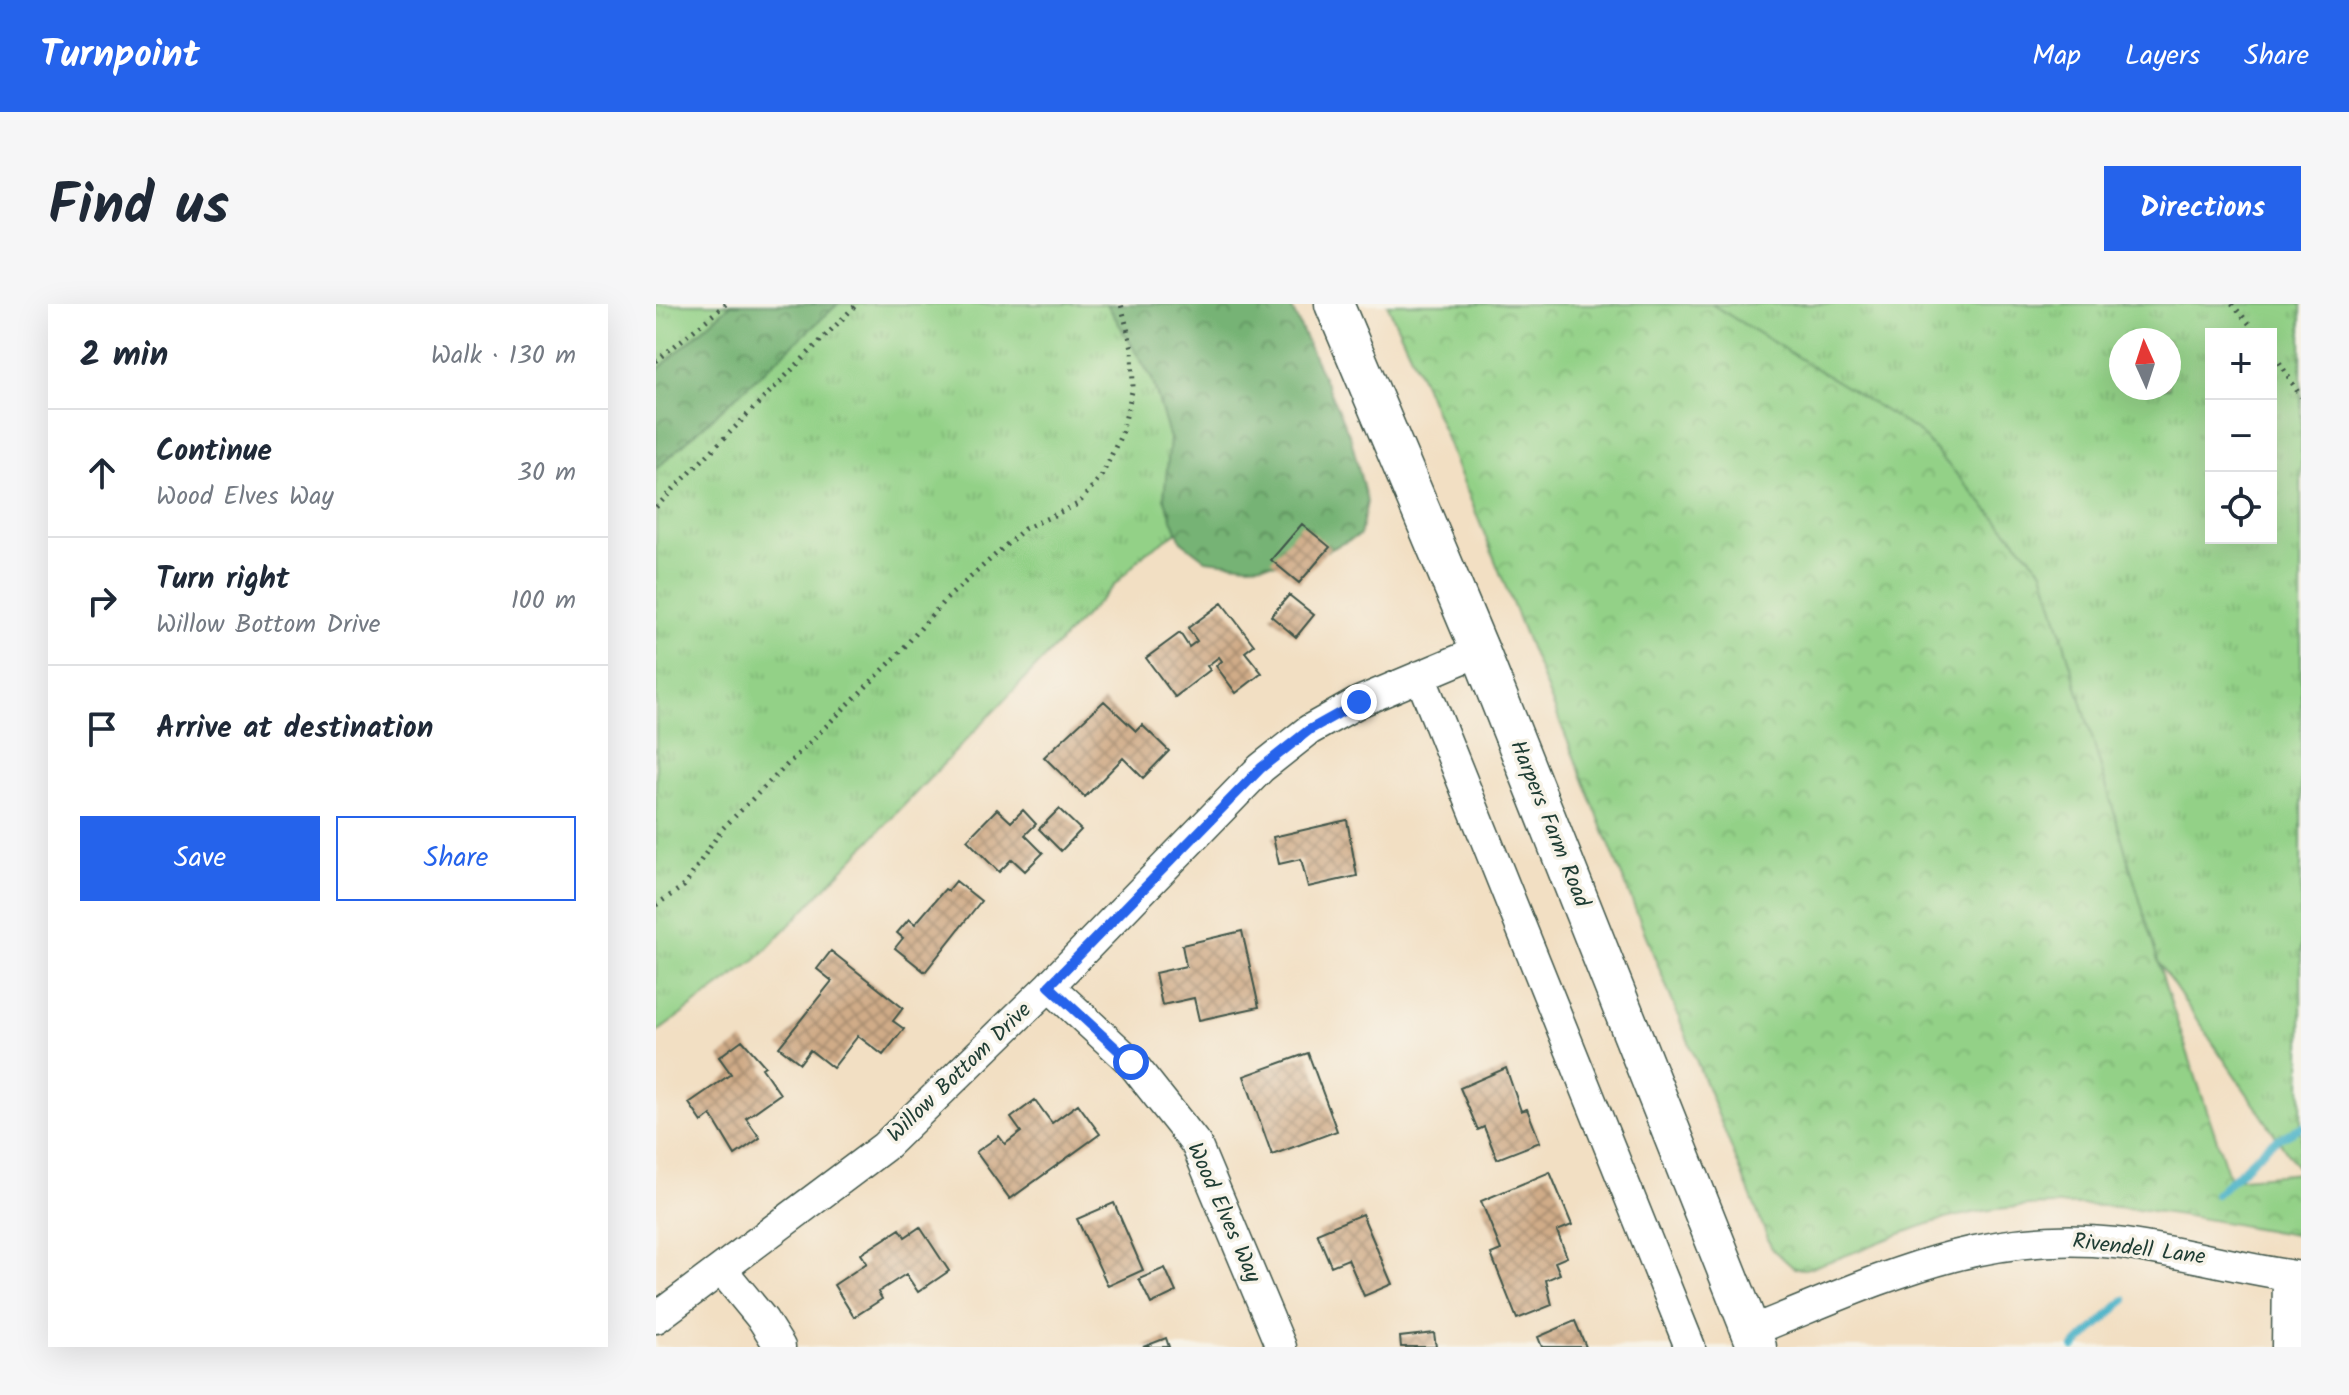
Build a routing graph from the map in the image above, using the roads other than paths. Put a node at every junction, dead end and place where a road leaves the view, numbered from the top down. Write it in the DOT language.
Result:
graph roads {
  1 [pos="1334,304"];
  2 [pos="1480,651"];
  3 [pos="1420,676"];
  4 [pos="1049,986"];
  5 [pos="722,1270"];
  6 [pos="2295,1276"];
  7 [pos="656,1318"];
  8 [pos="1754,1339"];
  9 [pos="780,1347"];
  10 [pos="1281,1347"];
  11 [pos="1690,1347"];
  12 [pos="2287,1347"];
  1 -- 2 [label="main road, Harpers Farm Road"];
  2 -- 3 [label="street, Willow Bottom Drive"];
  2 -- 8 [label="main road, Harpers Farm Road"];
  3 -- 4 [label="street, Willow Bottom Drive"];
  3 -- 11 [label="street"];
  4 -- 5 [label="street, Willow Bottom Drive"];
  4 -- 10 [label="street, Wood Elves Way"];
  5 -- 7 [label="street, Willow Bottom Drive"];
  5 -- 9 [label="street"];
  6 -- 8 [label="street, Rivendell Lane"];
  6 -- 12 [label="street"];
}
